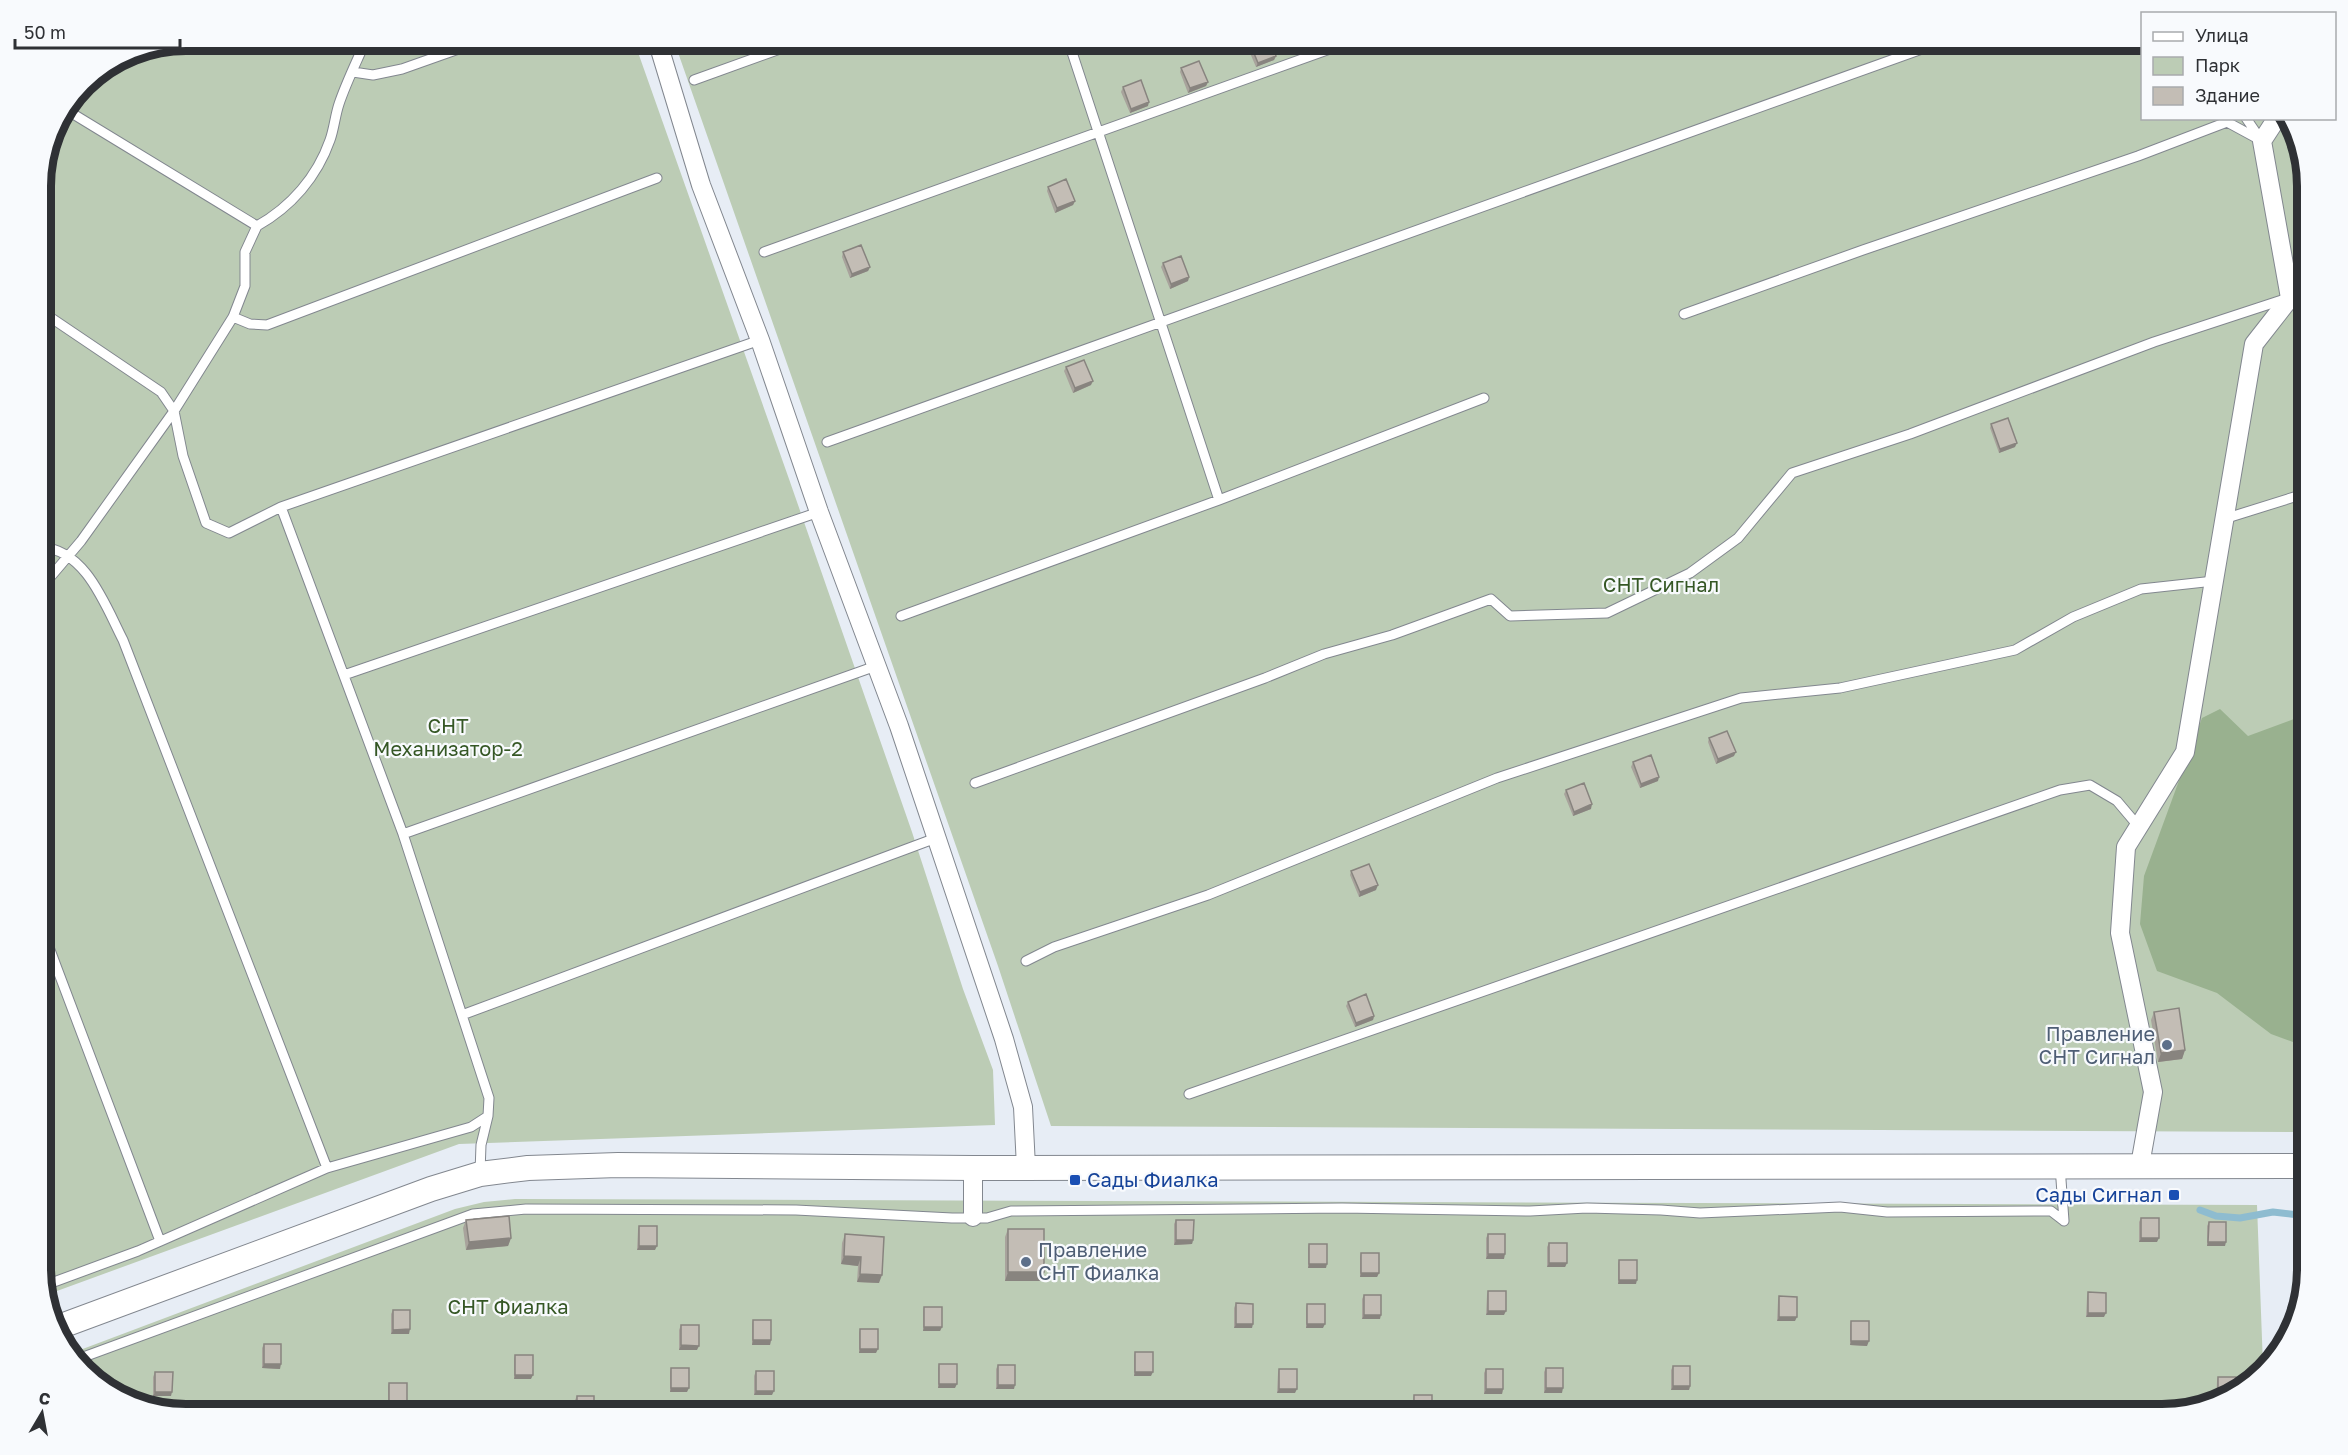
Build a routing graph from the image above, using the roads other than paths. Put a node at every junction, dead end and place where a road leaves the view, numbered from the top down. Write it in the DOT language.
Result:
graph roads {
  1 [pos="362,51"];
  2 [pos="453,51"];
  3 [pos="660,51"];
  4 [pos="774,51"];
  5 [pos="1072,51"];
  6 [pos="1324,51"];
  7 [pos="1916,51"];
  8 [pos="353,72"];
  9 [pos="694,80"];
  10 [pos="72,114"];
  11 [pos="2247,120"];
  12 [pos="2257,120"];
  13 [pos="2276,120"];
  14 [pos="1098,132"];
  15 [pos="2262,141"];
  16 [pos="657,178"];
  17 [pos="257,226"];
  18 [pos="764,252"];
  19 [pos="2290,298"];
  20 [pos="1684,314"];
  21 [pos="233,317"];
  22 [pos="51,318"];
  23 [pos="1161,323"];
  24 [pos="760,340"];
  25 [pos="1484,398"];
  26 [pos="174,411"];
  27 [pos="826,442"];
  28 [pos="2297,496"];
  29 [pos="1219,500"];
  30 [pos="281,507"];
  31 [pos="819,512"];
  32 [pos="2224,519"];
  33 [pos="51,548"];
  34 [pos="68,556"];
  35 [pos="51,576"];
  36 [pos="2214,581"];
  37 [pos="901,616"];
  38 [pos="876,666"];
  39 [pos="344,675"];
  40 [pos="975,783"];
  41 [pos="2139,827"];
  42 [pos="403,834"];
  43 [pos="936,838"];
  44 [pos="51,952"];
  45 [pos="1026,961"];
  46 [pos="462,1015"];
  47 [pos="1189,1094"];
  48 [pos="488,1116"];
  49 [pos="2060,1165"];
  50 [pos="2140,1165"];
  51 [pos="2297,1166"];
  52 [pos="1026,1167"];
  53 [pos="327,1168"];
  54 [pos="973,1168"];
  55 [pos="480,1174"];
  56 [pos="973,1217"];
  57 [pos="160,1241"];
  58 [pos="52,1283"];
  59 [pos="63,1325"];
  60 [pos="84,1357"];
  1 -- 8 [label="lane"];
  2 -- 8 [label="lane"];
  3 -- 24 [label="street"];
  4 -- 9 [label="lane"];
  5 -- 14 [label="lane"];
  6 -- 14 [label="lane"];
  7 -- 23 [label="lane"];
  8 -- 17 [label="lane"];
  10 -- 17 [label="lane"];
  11 -- 15 [label="lane"];
  12 -- 15 [label="lane"];
  13 -- 15 [label="street"];
  14 -- 18 [label="lane"];
  14 -- 23 [label="lane"];
  15 -- 19 [label="street"];
  15 -- 20 [label="lane"];
  16 -- 21 [label="lane"];
  17 -- 21 [label="lane"];
  19 -- 32 [label="street"];
  19 -- 40 [label="lane"];
  21 -- 26 [label="lane"];
  22 -- 26 [label="lane"];
  23 -- 27 [label="lane"];
  23 -- 29 [label="lane"];
  24 -- 30 [label="lane"];
  24 -- 31 [label="street"];
  25 -- 29 [label="lane"];
  26 -- 30 [label="lane"];
  26 -- 34 [label="lane"];
  28 -- 32 [label="lane"];
  29 -- 37 [label="lane"];
  30 -- 39 [label="lane"];
  31 -- 38 [label="street"];
  31 -- 39 [label="lane"];
  32 -- 36 [label="street"];
  33 -- 34 [label="lane"];
  34 -- 35 [label="lane"];
  34 -- 53 [label="lane"];
  36 -- 41 [label="street"];
  36 -- 45 [label="lane"];
  38 -- 42 [label="lane"];
  38 -- 43 [label="street"];
  39 -- 42 [label="lane"];
  41 -- 47 [label="lane"];
  41 -- 50 [label="street"];
  42 -- 46 [label="lane"];
  43 -- 46 [label="lane"];
  43 -- 52 [label="street"];
  44 -- 57 [label="lane"];
  46 -- 48 [label="lane"];
  48 -- 53 [label="lane"];
  48 -- 55 [label="lane"];
  49 -- 50 [label="street"];
  49 -- 52 [label="street"];
  49 -- 56 [label="lane"];
  50 -- 51 [label="street"];
  52 -- 54 [label="street"];
  53 -- 57 [label="lane"];
  54 -- 55 [label="street"];
  54 -- 56 [label="street"];
  55 -- 59 [label="street"];
  56 -- 60 [label="lane"];
  57 -- 58 [label="lane"];
}
